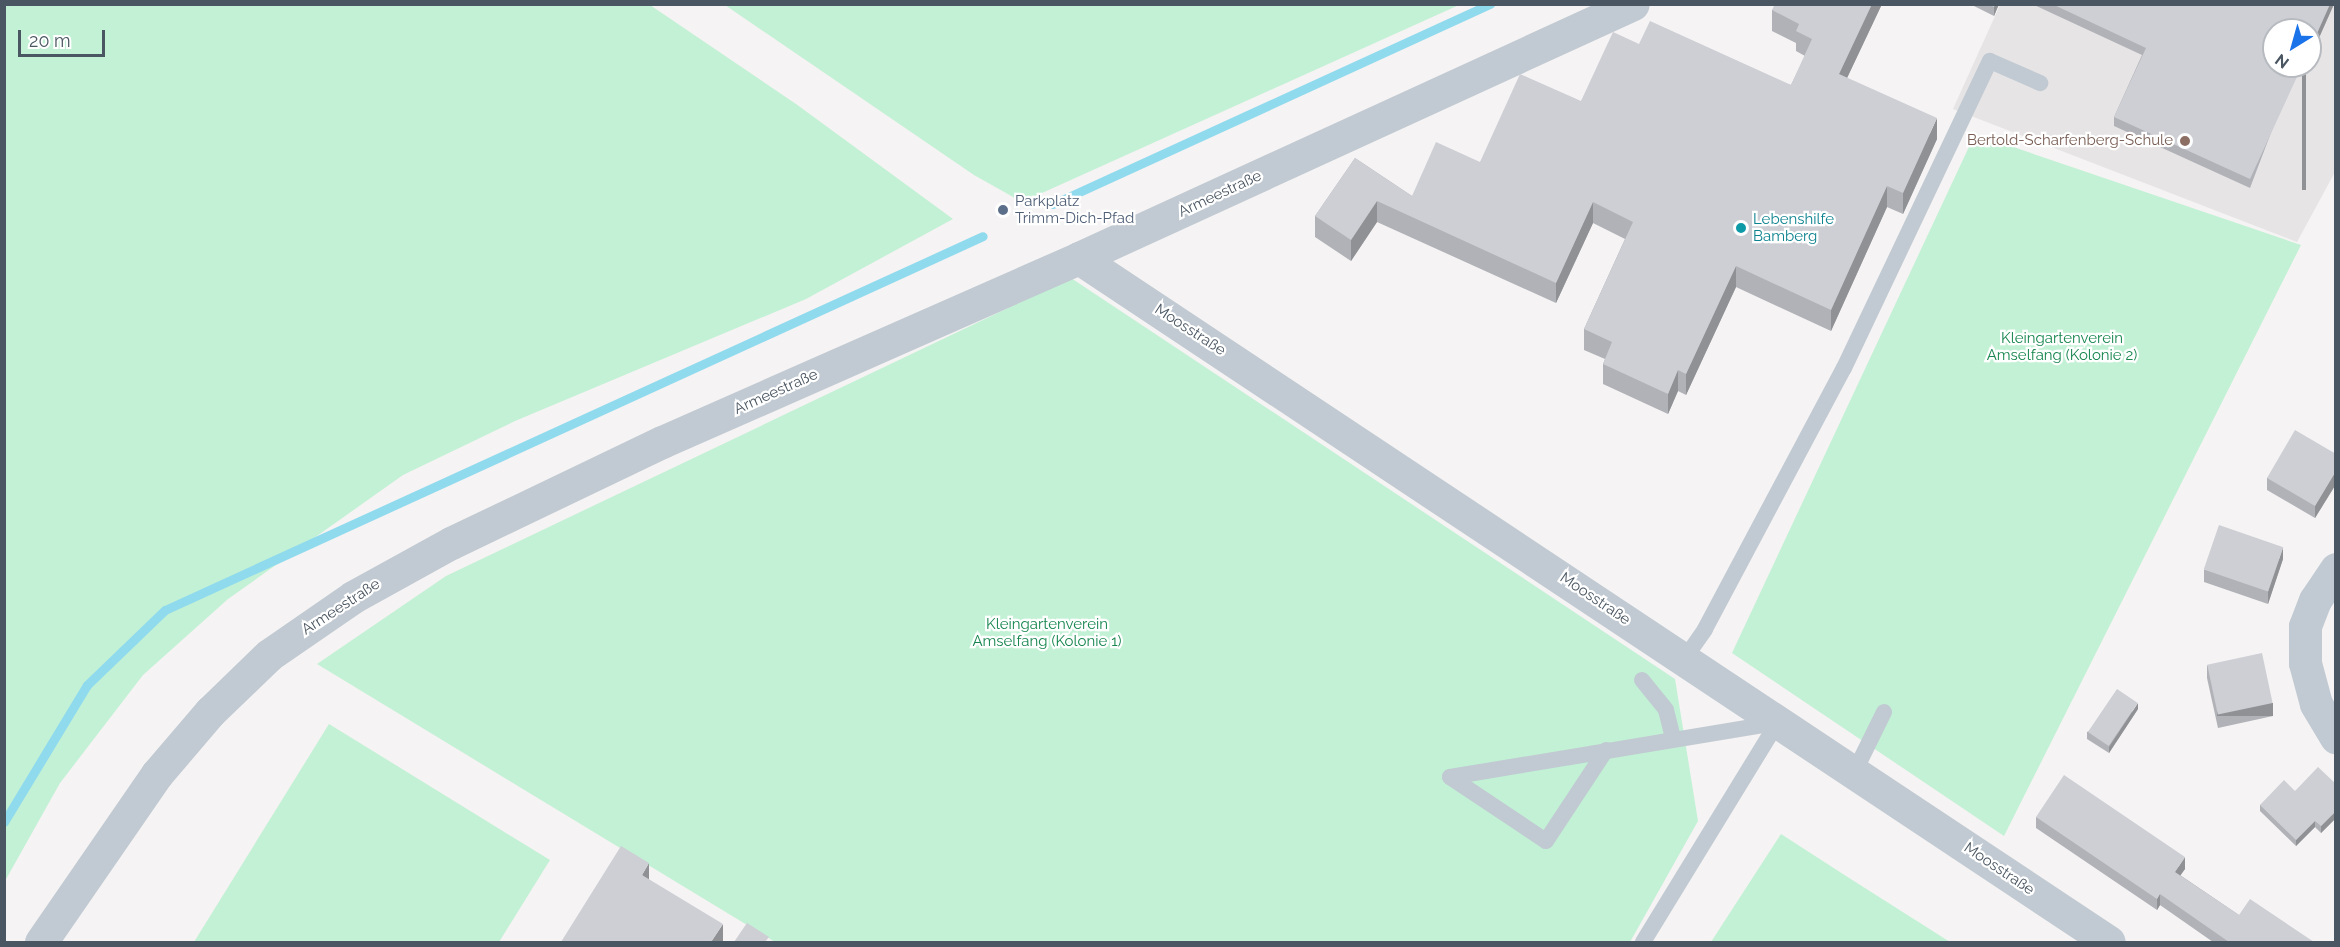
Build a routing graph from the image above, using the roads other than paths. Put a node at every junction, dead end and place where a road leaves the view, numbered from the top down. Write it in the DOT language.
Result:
graph roads {
  1 [pos="1634,4"];
  2 [pos="2040,83"];
  3 [pos="1079,258"];
  4 [pos="2336,569"];
  5 [pos="1685,658"];
  6 [pos="1642,680"];
  7 [pos="1884,712"];
  8 [pos="1778,723"];
  9 [pos="2336,737"];
  10 [pos="1673,739"];
  11 [pos="1606,750"];
  12 [pos="1854,773"];
  13 [pos="40,942"];
  14 [pos="1642,942"];
  15 [pos="2109,942"];
  1 -- 3 [label="street, Armeestraße"];
  2 -- 5 [label="lane"];
  3 -- 5 [label="street, Moosstraße"];
  3 -- 13 [label="street, Armeestraße"];
  4 -- 9 [label="street"];
  5 -- 8 [label="street, Moosstraße"];
  6 -- 10 [label="lane"];
  7 -- 12 [label="lane"];
  8 -- 10 [label="lane"];
  8 -- 12 [label="street, Moosstraße"];
  8 -- 14 [label="lane"];
  10 -- 11 [label="lane"];
  11 -- 11 [label="lane"];
  12 -- 15 [label="street, Moosstraße"];
}
